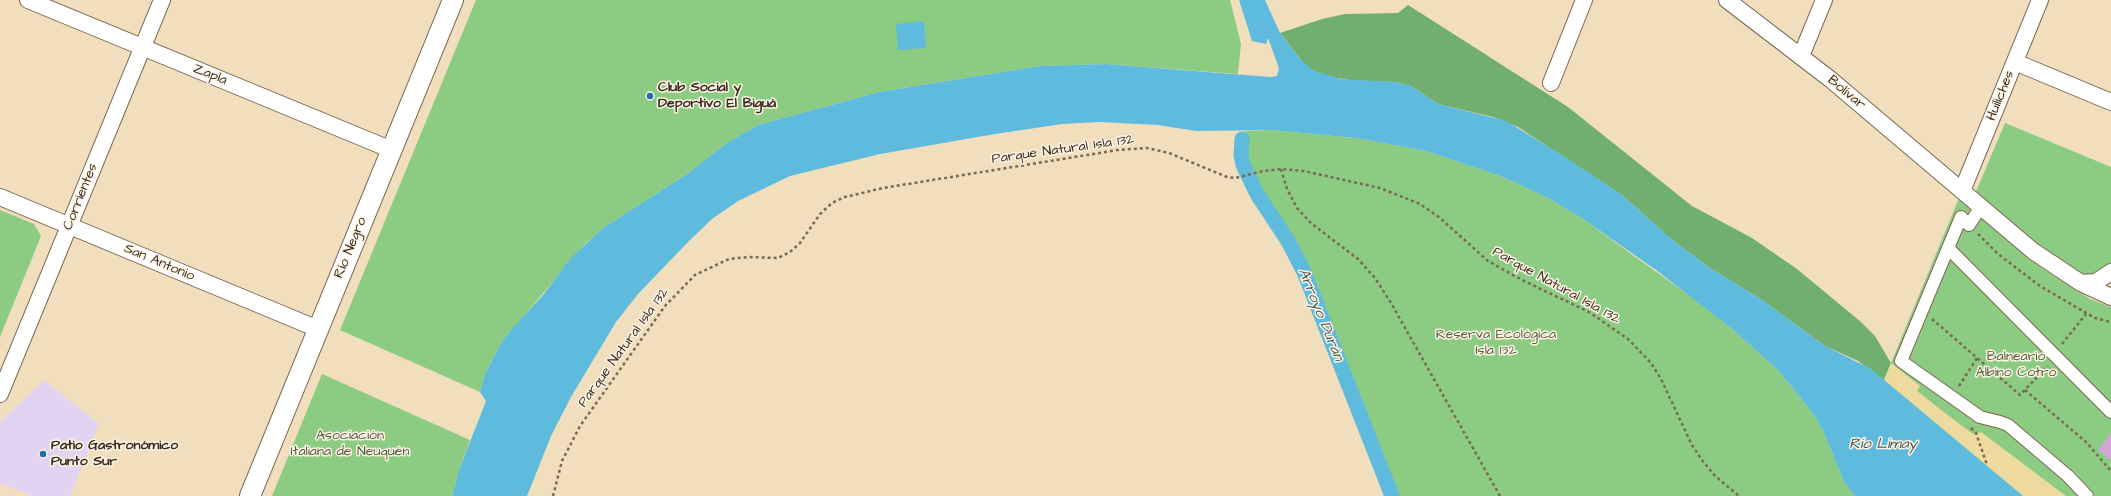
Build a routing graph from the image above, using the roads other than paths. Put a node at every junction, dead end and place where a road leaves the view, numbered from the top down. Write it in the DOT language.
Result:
graph roads {
  1 [pos="28,0"];
  2 [pos="162,0"];
  3 [pos="453,0"];
  4 [pos="1584,0"];
  5 [pos="1727,0"];
  6 [pos="1824,0"];
  7 [pos="2040,0"];
  8 [pos="143,47"];
  9 [pos="1801,56"];
  10 [pos="2015,62"];
  11 [pos="1551,83"];
  12 [pos="2111,102"];
  13 [pos="392,150"];
  14 [pos="1962,191"];
  15 [pos="0,197"];
  16 [pos="1980,208"];
  17 [pos="69,226"];
  18 [pos="1948,248"];
  19 [pos="2111,272"];
  20 [pos="2081,284"];
  21 [pos="2111,297"];
  22 [pos="318,329"];
  23 [pos="0,394"];
  24 [pos="2111,412"];
  25 [pos="250,496"];
  26 [pos="2087,496"];
  1 -- 8 [label="street, Zapla"];
  2 -- 8 [label="street, Corrientes"];
  3 -- 13 [label="street, Río Negro"];
  4 -- 11 [label="street"];
  5 -- 9 [label="street, Bolívar"];
  6 -- 9 [label="street"];
  7 -- 10 [label="street, Huiliches"];
  8 -- 13 [label="street, Zapla"];
  8 -- 17 [label="street, Corrientes"];
  9 -- 14 [label="street, Bolívar"];
  10 -- 12 [label="street"];
  10 -- 14 [label="street, Huiliches"];
  13 -- 22 [label="street, Río Negro"];
  14 -- 16 [label="street"];
  15 -- 17 [label="street, San Antonio"];
  16 -- 18 [label="street"];
  16 -- 20 [label="street"];
  17 -- 22 [label="street, San Antonio"];
  17 -- 23 [label="street, Corrientes"];
  18 -- 24 [label="street"];
  18 -- 26 [label="street"];
  19 -- 20 [label="street"];
  20 -- 21 [label="street"];
  22 -- 25 [label="street, Río Negro"];
}
